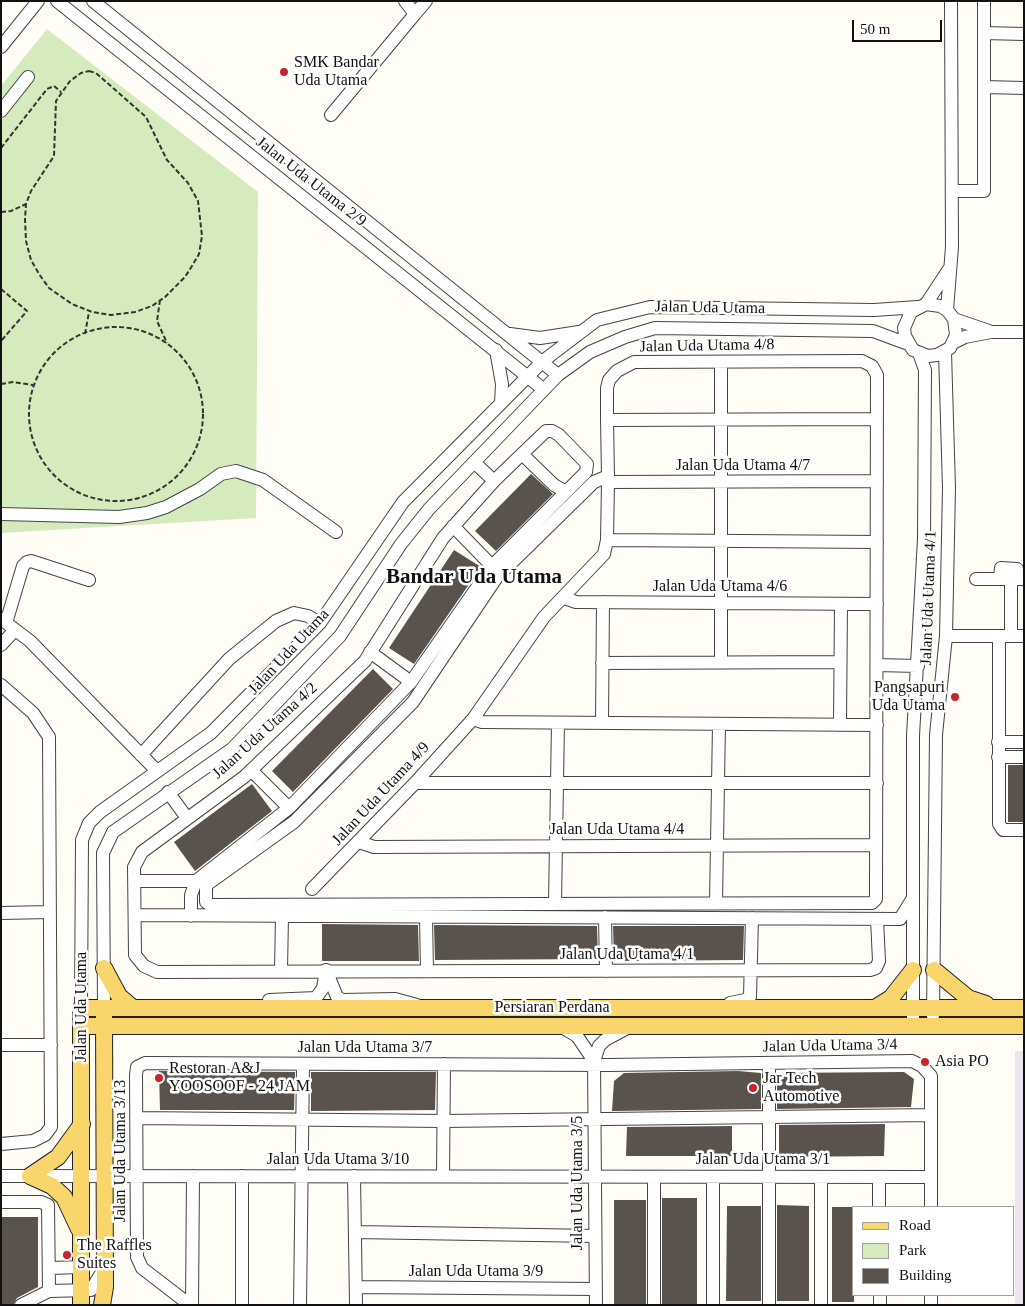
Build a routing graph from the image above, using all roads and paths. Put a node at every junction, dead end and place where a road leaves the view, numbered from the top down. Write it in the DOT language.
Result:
graph roads {
  1 [pos="38,1"];
  2 [pos="57,1"];
  3 [pos="93,1"];
  4 [pos="405,1"];
  5 [pos="426,1"];
  6 [pos="951,1"];
  7 [pos="984,1"];
  8 [pos="415,14"];
  9 [pos="984,33"];
  10 [pos="1024,34"];
  11 [pos="1,47"];
  12 [pos="28,77"];
  13 [pos="984,87"];
  14 [pos="1024,88"];
  15 [pos="61,92"];
  16 [pos="1,111"];
  17 [pos="332,115"];
  18 [pos="1,148"];
  19 [pos="952,191"];
  20 [pos="26,204"];
  21 [pos="1,212"];
  22 [pos="949,269"];
  23 [pos="1,289"];
  24 [pos="160,300"];
  25 [pos="922,306"];
  26 [pos="90,311"];
  27 [pos="950,314"];
  28 [pos="583,331"];
  29 [pos="991,332"];
  30 [pos="1024,332"];
  31 [pos="508,333"];
  32 [pos="85,334"];
  33 [pos="1,341"];
  34 [pos="167,343"];
  35 [pos="908,344"];
  36 [pos="949,347"];
  37 [pos="496,350"];
  38 [pos="919,354"];
  39 [pos="543,361"];
  40 [pos="721,362"];
  41 [pos="558,375"];
  42 [pos="528,376"];
  43 [pos="1,384"];
  44 [pos="34,385"];
  45 [pos="543,389"];
  46 [pos="501,403"];
  47 [pos="877,419"];
  48 [pos="607,420"];
  49 [pos="721,420"];
  50 [pos="522,454"];
  51 [pos="474,462"];
  52 [pos="608,479"];
  53 [pos="494,482"];
  54 [pos="721,482"];
  55 [pos="877,482"];
  56 [pos="566,492"];
  57 [pos="1,503"];
  58 [pos="6,514"];
  59 [pos="453,526"];
  60 [pos="336,532"];
  61 [pos="607,540"];
  62 [pos="721,540"];
  63 [pos="877,542"];
  64 [pos="492,566"];
  65 [pos="976,578"];
  66 [pos="1013,579"];
  67 [pos="89,580"];
  68 [pos="564,598"];
  69 [pos="603,602"];
  70 [pos="721,603"];
  71 [pos="841,604"];
  72 [pos="877,604"];
  73 [pos="8,624"];
  74 [pos="320,624"];
  75 [pos="946,636"];
  76 [pos="1005,636"];
  77 [pos="1024,636"];
  78 [pos="1,645"];
  79 [pos="370,652"];
  80 [pos="722,662"];
  81 [pos="840,662"];
  82 [pos="602,663"];
  83 [pos="877,665"];
  84 [pos="918,666"];
  85 [pos="411,682"];
  86 [pos="1,685"];
  87 [pos="472,719"];
  88 [pos="558,723"];
  89 [pos="602,723"];
  90 [pos="719,724"];
  91 [pos="840,725"];
  92 [pos="877,725"];
  93 [pos="998,742"];
  94 [pos="1024,742"];
  95 [pos="141,754"];
  96 [pos="998,757"];
  97 [pos="1024,758"];
  98 [pos="156,770"];
  99 [pos="251,770"];
  100 [pos="415,783"];
  101 [pos="877,783"];
  102 [pos="557,784"];
  103 [pos="718,784"];
  104 [pos="168,792"];
  105 [pos="289,808"];
  106 [pos="187,818"];
  107 [pos="1024,830"];
  108 [pos="359,842"];
  109 [pos="876,845"];
  110 [pos="556,846"];
  111 [pos="716,846"];
  112 [pos="135,881"];
  113 [pos="196,881"];
  114 [pos="312,889"];
  115 [pos="913,898"];
  116 [pos="716,903"];
  117 [pos="555,904"];
  118 [pos="50,912"];
  119 [pos="1,913"];
  120 [pos="135,915"];
  121 [pos="191,916"];
  122 [pos="282,916"];
  123 [pos="426,916"];
  124 [pos="605,917"];
  125 [pos="752,918"];
  126 [pos="877,918"];
  127 [pos="104,968"];
  128 [pos="281,970"];
  129 [pos="326,970"];
  130 [pos="751,970"];
  131 [pos="913,970"];
  132 [pos="934,970"];
  133 [pos="426,971"];
  134 [pos="606,971"];
  135 [pos="81,1008"];
  136 [pos="104,1008"];
  137 [pos="133,1008"];
  138 [pos="240,1008"];
  139 [pos="424,1008"];
  140 [pos="703,1008"];
  141 [pos="875,1008"];
  142 [pos="913,1008"];
  143 [pos="933,1008"];
  144 [pos="1000,1008"];
  145 [pos="1024,1008"];
  146 [pos="631,1025"];
  147 [pos="81,1026"];
  148 [pos="104,1026"];
  149 [pos="131,1026"];
  150 [pos="560,1026"];
  151 [pos="913,1026"];
  152 [pos="933,1026"];
  153 [pos="1024,1026"];
  154 [pos="1,1045"];
  155 [pos="51,1045"];
  156 [pos="104,1063"];
  157 [pos="594,1063"];
  158 [pos="769,1063"];
  159 [pos="303,1064"];
  160 [pos="444,1064"];
  161 [pos="137,1067"];
  162 [pos="931,1115"];
  163 [pos="769,1117"];
  164 [pos="136,1118"];
  165 [pos="302,1118"];
  166 [pos="594,1120"];
  167 [pos="444,1121"];
  168 [pos="82,1124"];
  169 [pos="1,1144"];
  170 [pos="1,1176"];
  171 [pos="30,1176"];
  172 [pos="82,1176"];
  173 [pos="104,1176"];
  174 [pos="137,1176"];
  175 [pos="193,1176"];
  176 [pos="242,1176"];
  177 [pos="302,1176"];
  178 [pos="354,1176"];
  179 [pos="442,1176"];
  180 [pos="595,1177"];
  181 [pos="654,1177"];
  182 [pos="713,1177"];
  183 [pos="769,1177"];
  184 [pos="821,1177"];
  185 [pos="879,1177"];
  186 [pos="931,1177"];
  187 [pos="1,1202"];
  188 [pos="879,1206"];
  189 [pos="931,1206"];
  190 [pos="355,1232"];
  191 [pos="595,1236"];
  192 [pos="83,1238"];
  193 [pos="83,1267"];
  194 [pos="49,1268"];
  195 [pos="104,1269"];
  196 [pos="356,1287"];
  197 [pos="595,1289"];
  198 [pos="48,1291"];
  199 [pos="82,1298"];
  200 [pos="21,1305"];
  201 [pos="102,1305"];
  202 [pos="191,1305"];
  203 [pos="242,1305"];
  204 [pos="300,1305"];
  205 [pos="356,1305"];
  206 [pos="596,1305"];
  207 [pos="654,1305"];
  208 [pos="713,1305"];
  209 [pos="769,1305"];
  210 [pos="821,1305"];
  1 -- 11 [label="street"];
  2 -- 37 [label="street, Jalan Uda Utama 2/9"];
  3 -- 31 [label="street, Jalan Uda Utama 2/9"];
  4 -- 8 [label="street"];
  5 -- 8 [label="street"];
  6 -- 19 [label="street"];
  7 -- 9 [label="street"];
  8 -- 17 [label="street"];
  9 -- 10 [label="street"];
  9 -- 13 [label="street"];
  12 -- 16 [label="street"];
  13 -- 14 [label="street"];
  13 -- 19 [label="street"];
  15 -- 18 [label="path"];
  15 -- 20 [label="path"];
  15 -- 24 [label="path"];
  19 -- 22 [label="street"];
  20 -- 21 [label="path"];
  20 -- 26 [label="path"];
  22 -- 25 [label="street"];
  22 -- 27 [label="street"];
  23 -- 33 [label="path"];
  24 -- 26 [label="path"];
  24 -- 34 [label="path"];
  25 -- 27 [label="street"];
  25 -- 28 [label="street, Jalan Uda Utama"];
  25 -- 35 [label="street"];
  26 -- 32 [label="path"];
  27 -- 29 [label="street"];
  27 -- 36 [label="street"];
  28 -- 31 [label="street"];
  28 -- 39 [label="street, Jalan Uda Utama"];
  29 -- 30 [label="street"];
  29 -- 36 [label="street"];
  31 -- 39 [label="street, Jalan Uda Utama 2/9"];
  32 -- 34 [label="path"];
  32 -- 44 [label="path"];
  34 -- 44 [label="path"];
  35 -- 38 [label="street"];
  35 -- 41 [label="street, Jalan Uda Utama"];
  36 -- 38 [label="street"];
  36 -- 75 [label="street, Jalan Uda Utama 4/1"];
  37 -- 42 [label="street, Jalan Uda Utama 2/9"];
  37 -- 46 [label="street"];
  38 -- 84 [label="street, Jalan Uda Utama 4/1"];
  39 -- 41 [label="street, Jalan Uda Utama 2/9"];
  39 -- 42 [label="street, Jalan Uda Utama"];
  40 -- 47 [label="street, Jalan Uda Utama 4/8"];
  40 -- 48 [label="street, Jalan Uda Utama 4/8"];
  40 -- 49 [label="street"];
  41 -- 45 [label="street, Jalan Uda Utama"];
  42 -- 45 [label="street, Jalan Uda Utama 2/9"];
  42 -- 46 [label="street, Jalan Uda Utama"];
  43 -- 44 [label="path"];
  45 -- 51 [label="street, Jalan Uda Utama"];
  46 -- 74 [label="street, Jalan Uda Utama"];
  47 -- 49 [label="street"];
  47 -- 55 [label="street"];
  48 -- 49 [label="street"];
  48 -- 52 [label="street, Jalan Uda Utama 4/8"];
  49 -- 54 [label="street"];
  50 -- 53 [label="street, Jalan Uda Utama 4/2"];
  50 -- 56 [label="street"];
  50 -- 56 [label="street, Jalan Uda Utama 4/2"];
  51 -- 53 [label="street"];
  51 -- 104 [label="street, Jalan Uda Utama"];
  52 -- 54 [label="street, Jalan Uda Utama 4/7"];
  52 -- 61 [label="street, Jalan Uda Utama 4/8"];
  52 -- 117 [label="street"];
  53 -- 59 [label="street, Jalan Uda Utama 4/2"];
  54 -- 55 [label="street, Jalan Uda Utama 4/7"];
  54 -- 62 [label="street"];
  55 -- 63 [label="street"];
  56 -- 64 [label="street"];
  57 -- 58 [label="street"];
  58 -- 60 [label="street"];
  59 -- 64 [label="street"];
  59 -- 79 [label="street, Jalan Uda Utama 4/2"];
  61 -- 62 [label="street"];
  61 -- 68 [label="street, Jalan Uda Utama 4/9"];
  62 -- 63 [label="street"];
  62 -- 70 [label="street"];
  63 -- 72 [label="street"];
  64 -- 85 [label="street"];
  65 -- 66 [label="street"];
  66 -- 76 [label="street"];
  67 -- 73 [label="street"];
  68 -- 69 [label="street, Jalan Uda Utama 4/6"];
  68 -- 87 [label="street, Jalan Uda Utama 4/9"];
  69 -- 70 [label="street, Jalan Uda Utama 4/6"];
  69 -- 82 [label="street"];
  70 -- 71 [label="street, Jalan Uda Utama 4/6"];
  70 -- 80 [label="street"];
  71 -- 72 [label="street, Jalan Uda Utama 4/6"];
  71 -- 81 [label="street"];
  72 -- 83 [label="street"];
  73 -- 78 [label="street"];
  73 -- 95 [label="street"];
  74 -- 95 [label="street"];
  74 -- 98 [label="street, Jalan Uda Utama"];
  75 -- 76 [label="street"];
  75 -- 132 [label="street, Jalan Uda Utama 4/1"];
  76 -- 77 [label="street"];
  76 -- 93 [label="street"];
  79 -- 85 [label="street"];
  79 -- 99 [label="street, Jalan Uda Utama 4/2"];
  80 -- 81 [label="street"];
  80 -- 82 [label="street"];
  81 -- 91 [label="street"];
  82 -- 89 [label="street"];
  83 -- 84 [label="street"];
  83 -- 92 [label="street"];
  84 -- 115 [label="street, Jalan Uda Utama 4/1"];
  85 -- 105 [label="street"];
  86 -- 118 [label="street"];
  87 -- 88 [label="street"];
  87 -- 100 [label="street, Jalan Uda Utama 4/9"];
  88 -- 89 [label="street"];
  88 -- 102 [label="street"];
  89 -- 90 [label="street"];
  90 -- 91 [label="street"];
  90 -- 103 [label="street"];
  91 -- 92 [label="street"];
  92 -- 101 [label="street"];
  93 -- 94 [label="street"];
  93 -- 96 [label="street"];
  95 -- 98 [label="street"];
  96 -- 97 [label="street"];
  96 -- 107 [label="street"];
  98 -- 135 [label="street, Jalan Uda Utama"];
  99 -- 105 [label="street"];
  99 -- 106 [label="street, Jalan Uda Utama 4/2"];
  100 -- 102 [label="street"];
  100 -- 108 [label="street, Jalan Uda Utama 4/9"];
  101 -- 103 [label="street"];
  101 -- 109 [label="street"];
  102 -- 103 [label="street"];
  102 -- 110 [label="street"];
  103 -- 111 [label="street"];
  104 -- 106 [label="street"];
  104 -- 127 [label="street, Jalan Uda Utama"];
  105 -- 113 [label="street"];
  106 -- 112 [label="street, Jalan Uda Utama 4/2"];
  108 -- 110 [label="street, Jalan Uda Utama 4/4"];
  108 -- 114 [label="street, Jalan Uda Utama 4/9"];
  109 -- 111 [label="street, Jalan Uda Utama 4/4"];
  109 -- 116 [label="street"];
  110 -- 111 [label="street, Jalan Uda Utama 4/4"];
  110 -- 117 [label="street"];
  111 -- 116 [label="street"];
  112 -- 113 [label="street"];
  112 -- 120 [label="street, Jalan Uda Utama 4/2"];
  113 -- 121 [label="street"];
  115 -- 126 [label="street"];
  115 -- 131 [label="street, Jalan Uda Utama 4/1"];
  116 -- 117 [label="street"];
  118 -- 119 [label="street"];
  118 -- 155 [label="street"];
  120 -- 121 [label="street"];
  120 -- 128 [label="street, Jalan Uda Utama 4/2"];
  121 -- 122 [label="street"];
  122 -- 123 [label="street"];
  122 -- 128 [label="street"];
  123 -- 124 [label="street"];
  123 -- 133 [label="street"];
  124 -- 125 [label="street"];
  124 -- 134 [label="street"];
  125 -- 126 [label="street"];
  125 -- 130 [label="street"];
  126 -- 130 [label="street, Jalan Uda Utama 4/1"];
  127 -- 136 [label="street, Jalan Uda Utama"];
  127 -- 137 [label="main road"];
  128 -- 129 [label="street, Jalan Uda Utama 4/1"];
  129 -- 133 [label="street, Jalan Uda Utama 4/1"];
  129 -- 138 [label="street"];
  129 -- 139 [label="street"];
  130 -- 134 [label="street, Jalan Uda Utama 4/1"];
  130 -- 140 [label="street"];
  131 -- 141 [label="main road"];
  131 -- 142 [label="street, Jalan Uda Utama 4/1"];
  132 -- 143 [label="street, Jalan Uda Utama 4/1"];
  132 -- 144 [label="main road"];
  133 -- 134 [label="street, Jalan Uda Utama 4/1"];
  135 -- 136 [label="main road, Persiaran Perdana"];
  135 -- 147 [label="main road, Jalan Uda Utama"];
  136 -- 137 [label="main road, Persiaran Perdana"];
  136 -- 148 [label="main road, Jalan Uda Utama"];
  137 -- 138 [label="main road, Persiaran Perdana"];
  138 -- 139 [label="main road, Persiaran Perdana"];
  139 -- 140 [label="main road, Persiaran Perdana"];
  140 -- 141 [label="main road, Persiaran Perdana"];
  141 -- 142 [label="main road, Persiaran Perdana"];
  142 -- 143 [label="main road, Persiaran Perdana"];
  142 -- 151 [label="street, Jalan Uda Utama 4/1"];
  143 -- 144 [label="main road, Persiaran Perdana"];
  143 -- 152 [label="street, Jalan Uda Utama 4/1"];
  144 -- 145 [label="main road, Persiaran Perdana"];
  146 -- 150 [label="main road, Persiaran Perdana"];
  146 -- 151 [label="main road, Persiaran Perdana"];
  146 -- 157 [label="street"];
  147 -- 148 [label="main road, Persiaran Perdana"];
  147 -- 168 [label="main road, Jalan Uda Utama"];
  148 -- 149 [label="main road, Persiaran Perdana"];
  148 -- 156 [label="main road, Jalan Uda Utama"];
  149 -- 150 [label="main road, Persiaran Perdana"];
  149 -- 156 [label="main road"];
  150 -- 157 [label="street"];
  151 -- 152 [label="main road, Persiaran Perdana"];
  152 -- 153 [label="main road, Persiaran Perdana"];
  154 -- 155 [label="street"];
  155 -- 169 [label="street"];
  156 -- 173 [label="main road, Jalan Uda Utama"];
  157 -- 158 [label="street, Jalan Uda Utama 3/4"];
  157 -- 160 [label="street, Jalan Uda Utama 3/7"];
  157 -- 166 [label="street, Jalan Uda Utama 3/5"];
  158 -- 162 [label="street, Jalan Uda Utama 3/4"];
  158 -- 163 [label="street"];
  159 -- 160 [label="street, Jalan Uda Utama 3/7"];
  159 -- 161 [label="street, Jalan Uda Utama 3/7"];
  159 -- 165 [label="street"];
  160 -- 167 [label="street"];
  161 -- 164 [label="street, Jalan Uda Utama 3/13"];
  162 -- 163 [label="street"];
  162 -- 186 [label="street, Jalan Uda Utama 3/4"];
  163 -- 166 [label="street"];
  163 -- 183 [label="street"];
  164 -- 165 [label="street"];
  164 -- 174 [label="street, Jalan Uda Utama 3/13"];
  165 -- 167 [label="street"];
  165 -- 177 [label="street"];
  166 -- 167 [label="street"];
  166 -- 180 [label="street, Jalan Uda Utama 3/5"];
  167 -- 179 [label="street"];
  168 -- 171 [label="main road"];
  168 -- 172 [label="main road, Jalan Uda Utama"];
  170 -- 171 [label="street, Jalan Uda Utama 3/10"];
  171 -- 172 [label="street, Jalan Uda Utama 3/10"];
  171 -- 192 [label="main road"];
  172 -- 173 [label="street, Jalan Uda Utama 3/10"];
  172 -- 192 [label="main road, Jalan Uda Utama"];
  173 -- 174 [label="street, Jalan Uda Utama 3/10"];
  173 -- 195 [label="main road, Jalan Uda Utama"];
  174 -- 175 [label="street, Jalan Uda Utama 3/10"];
  174 -- 202 [label="street, Jalan Uda Utama 3/13"];
  175 -- 176 [label="street, Jalan Uda Utama 3/10"];
  175 -- 202 [label="street"];
  176 -- 177 [label="street, Jalan Uda Utama 3/10"];
  176 -- 203 [label="street"];
  177 -- 178 [label="street, Jalan Uda Utama 3/10"];
  177 -- 204 [label="street"];
  178 -- 179 [label="street, Jalan Uda Utama 3/10"];
  178 -- 190 [label="street"];
  179 -- 180 [label="street, Jalan Uda Utama 3/10"];
  180 -- 181 [label="street, Jalan Uda Utama 3/1"];
  180 -- 191 [label="street, Jalan Uda Utama 3/5"];
  181 -- 182 [label="street, Jalan Uda Utama 3/1"];
  181 -- 207 [label="street"];
  182 -- 183 [label="street, Jalan Uda Utama 3/1"];
  182 -- 208 [label="street"];
  183 -- 184 [label="street, Jalan Uda Utama 3/1"];
  183 -- 209 [label="street"];
  184 -- 185 [label="street, Jalan Uda Utama 3/1"];
  184 -- 210 [label="street"];
  185 -- 186 [label="street, Jalan Uda Utama 3/1"];
  185 -- 188 [label="street"];
  186 -- 189 [label="street, Jalan Uda Utama 3/4"];
  187 -- 194 [label="street"];
  190 -- 191 [label="street"];
  190 -- 196 [label="street"];
  191 -- 197 [label="street, Jalan Uda Utama 3/5"];
  192 -- 193 [label="main road, Jalan Uda Utama"];
  193 -- 194 [label="street"];
  193 -- 199 [label="main road, Jalan Uda Utama"];
  194 -- 198 [label="street"];
  195 -- 199 [label="street"];
  195 -- 201 [label="main road, Jalan Uda Utama"];
  196 -- 197 [label="street, Jalan Uda Utama 3/9"];
  196 -- 205 [label="street"];
  197 -- 206 [label="street, Jalan Uda Utama 3/5"];
  198 -- 199 [label="street"];
  198 -- 200 [label="street"];
}
